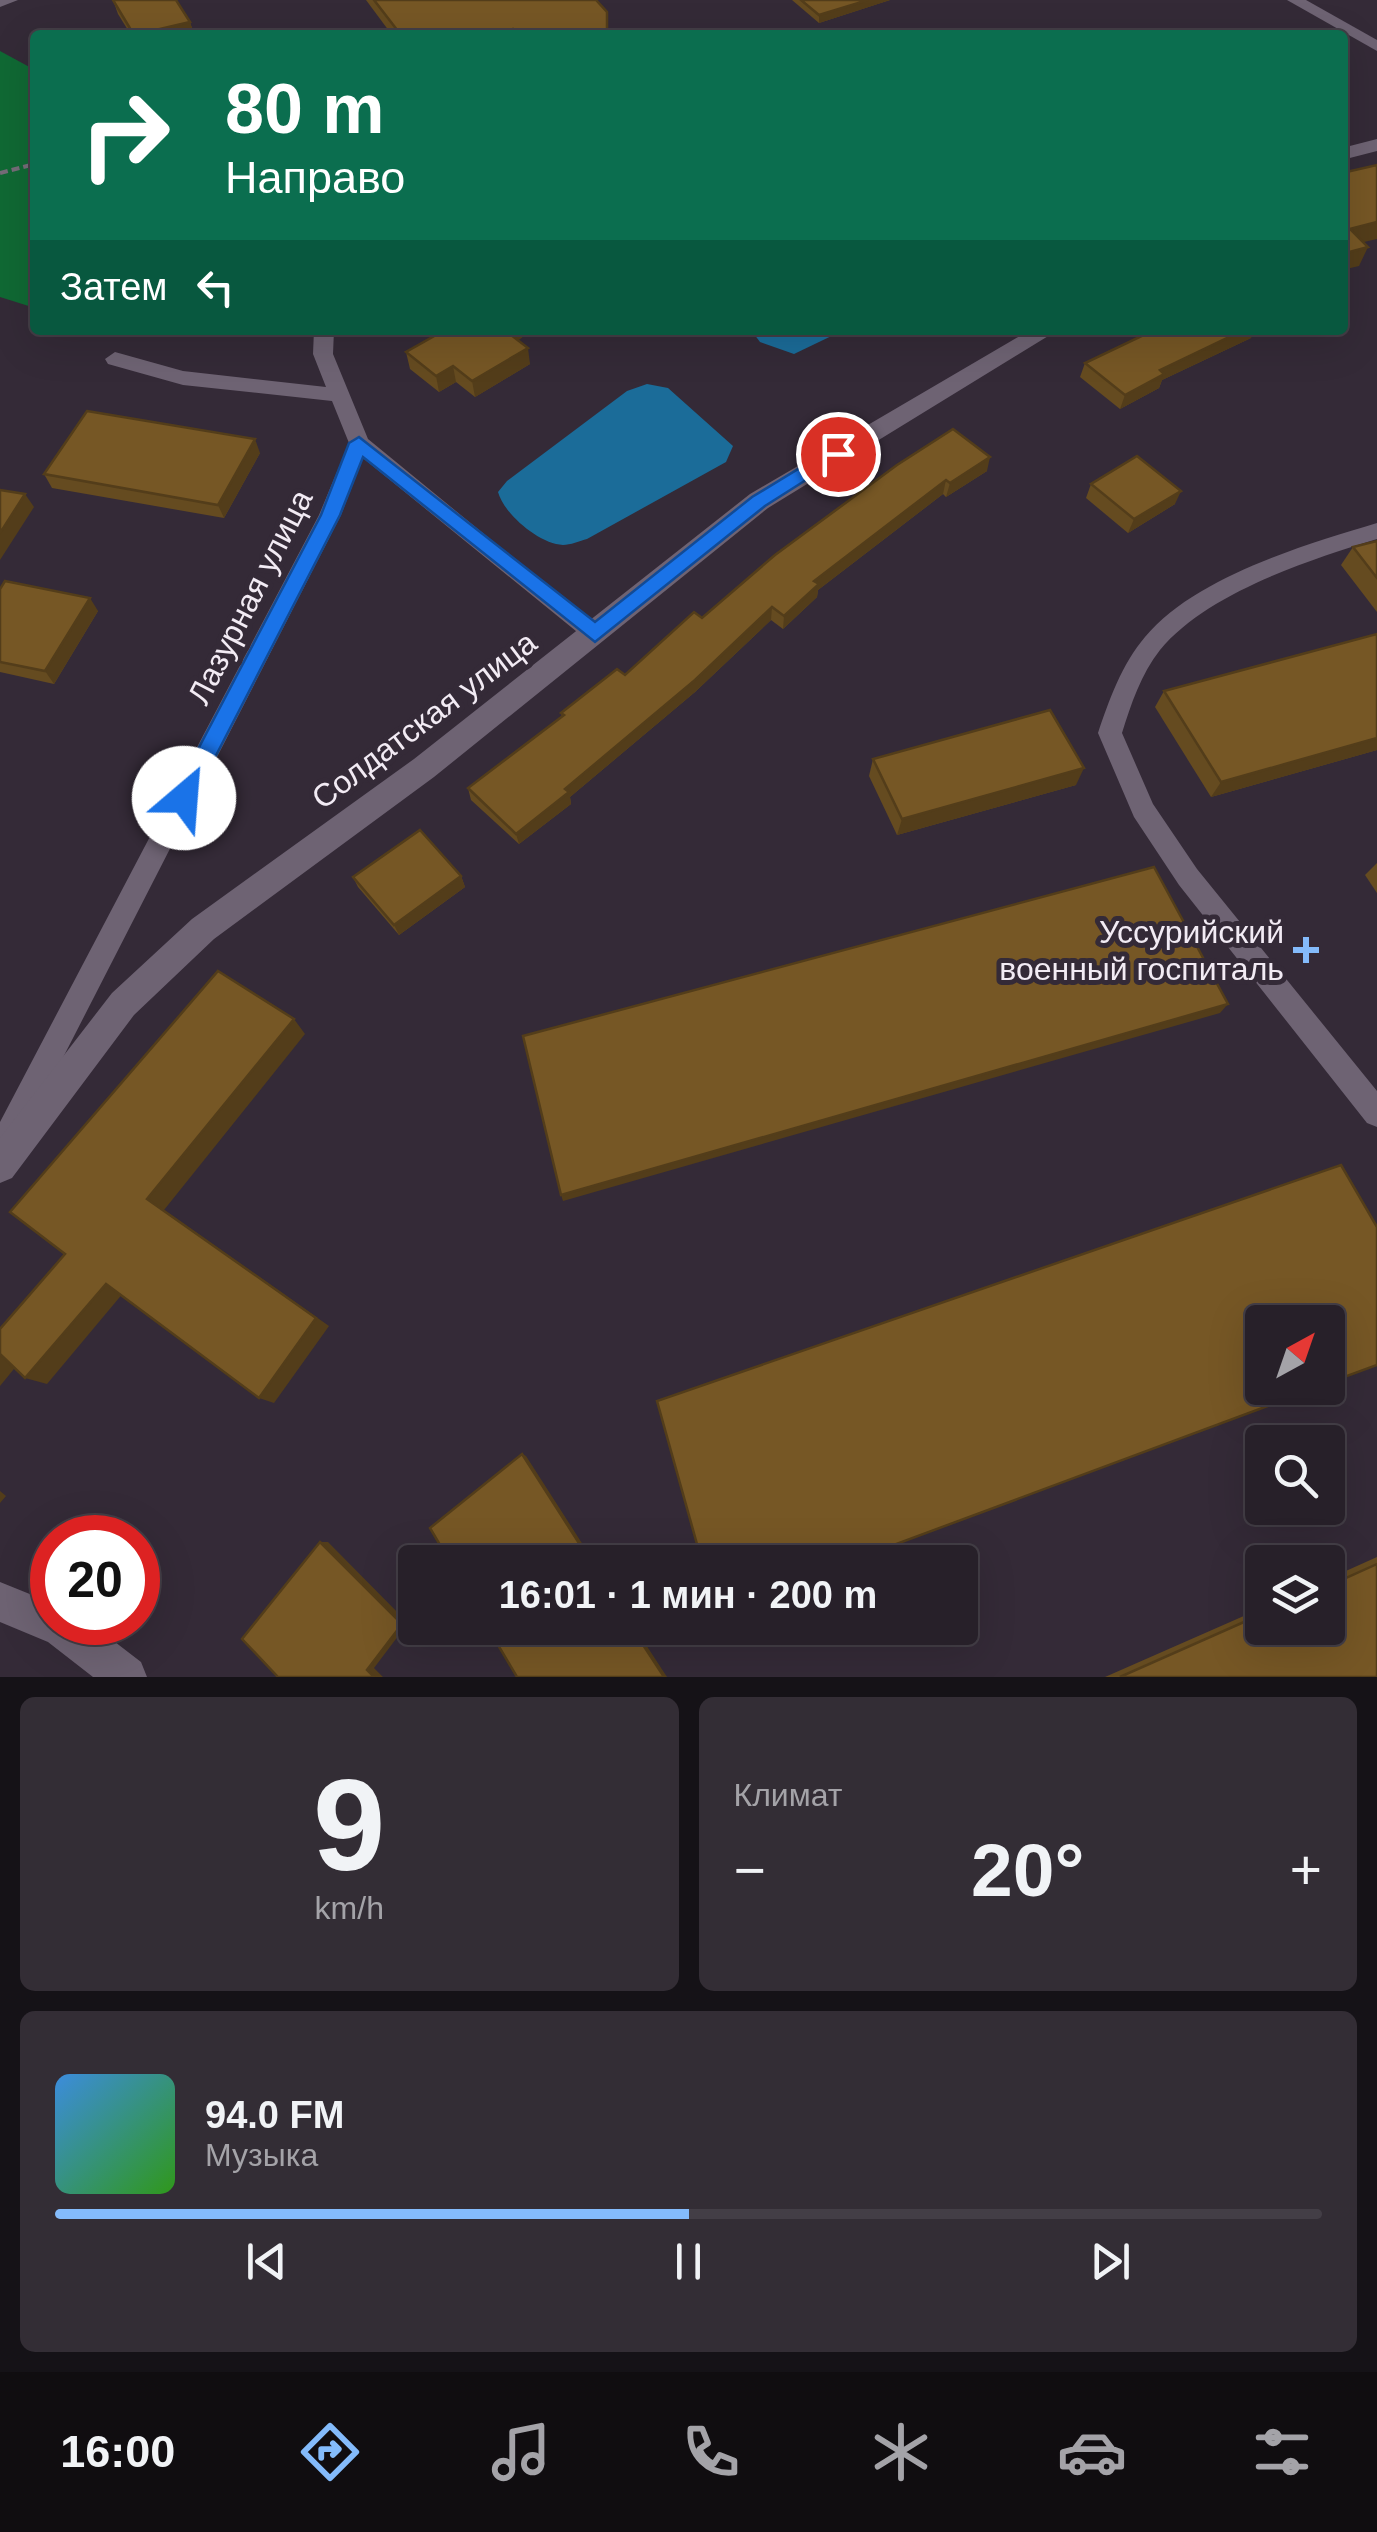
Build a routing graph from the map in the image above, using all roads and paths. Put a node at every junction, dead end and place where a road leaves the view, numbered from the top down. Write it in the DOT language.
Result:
graph roads {
  1 [pos="10,0"];
  2 [pos="1296,0"];
  3 [pos="0,2"];
  4 [pos="1377,46"];
  5 [pos="1377,145"];
  6 [pos="1348,152"];
  7 [pos="30,165"];
  8 [pos="0,172"];
  9 [pos="324,335"];
  10 [pos="1040,335"];
  11 [pos="115,359"];
  12 [pos="342,395"];
  13 [pos="359,443"];
  14 [pos="1377,531"];
  15 [pos="595,634"];
  16 [pos="1377,1113"];
  17 [pos="0,1151"];
  18 [pos="0,1166"];
  19 [pos="0,1602"];
  20 [pos="126,1677"];
  1 -- 3 [label="lane"];
  2 -- 4 [label="lane"];
  5 -- 6 [label="street"];
  7 -- 8 [label="path"];
  9 -- 12 [label="lane"];
  10 -- 15 [label="street, Солдатская улица"];
  11 -- 12 [label="lane"];
  12 -- 13 [label="lane"];
  13 -- 15 [label="lane"];
  13 -- 17 [label="lane, Лазурная улица"];
  14 -- 16 [label="lane"];
  15 -- 18 [label="street, Солдатская улица"];
  19 -- 20 [label="street"];
}
